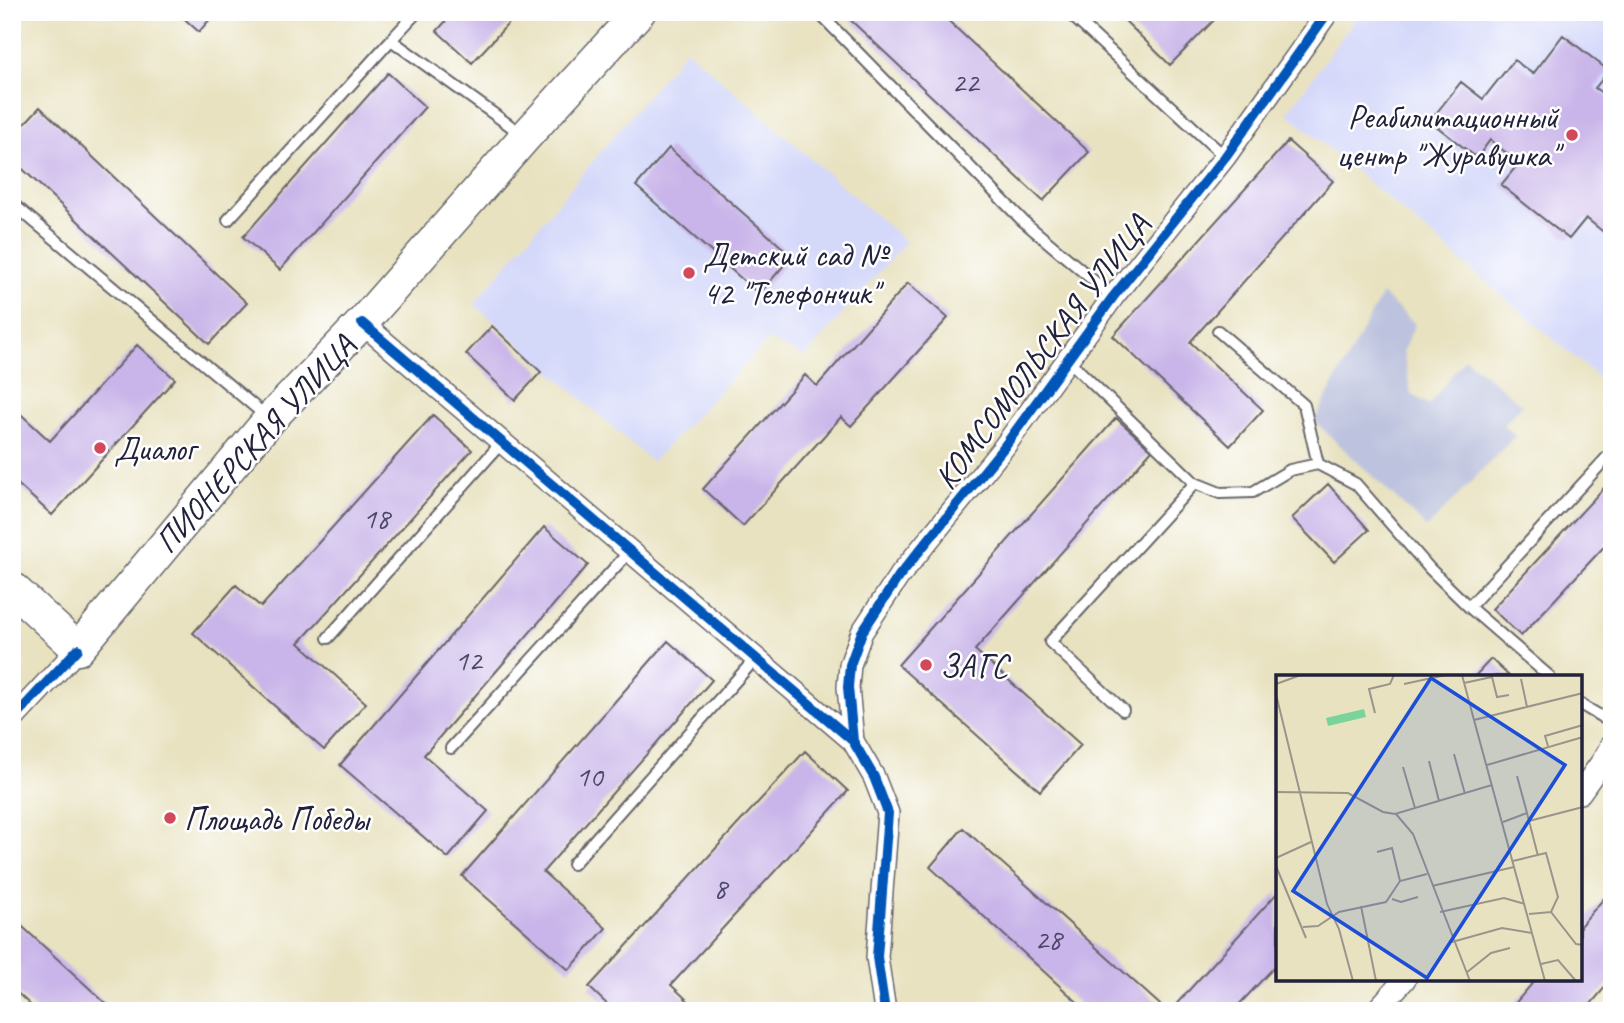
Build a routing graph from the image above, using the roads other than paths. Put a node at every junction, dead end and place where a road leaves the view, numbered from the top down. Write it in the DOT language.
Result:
graph roads {
  1 [pos="417,12"];
  2 [pos="639,12"];
  3 [pos="818,12"];
  4 [pos="1068,12"];
  5 [pos="1328,12"];
  6 [pos="391,40"];
  7 [pos="525,137"];
  8 [pos="1225,157"];
  9 [pos="12,203"];
  10 [pos="228,220"];
  11 [pos="1113,297"];
  12 [pos="362,323"];
  13 [pos="1218,331"];
  14 [pos="1067,359"];
  15 [pos="270,419"];
  16 [pos="503,441"];
  17 [pos="1612,452"];
  18 [pos="1318,464"];
  19 [pos="1195,483"];
  20 [pos="629,552"];
  21 [pos="12,588"];
  22 [pos="1469,607"];
  23 [pos="328,638"];
  24 [pos="79,649"];
  25 [pos="755,659"];
  26 [pos="1547,675"];
  27 [pos="1582,705"];
  28 [pos="1123,710"];
  29 [pos="12,720"];
  30 [pos="1612,723"];
  31 [pos="853,741"];
  32 [pos="1612,744"];
  33 [pos="451,748"];
  34 [pos="1582,790"];
  35 [pos="573,864"];
  36 [pos="1403,981"];
  37 [pos="885,1011"];
  38 [pos="1376,1011"];
  1 -- 6 [label="lane"];
  2 -- 7 [label="main road, ПИОНЕРСКАЯ УЛИЦА"];
  3 -- 11 [label="lane"];
  4 -- 8 [label="lane"];
  5 -- 8 [label="street, КОМСОМОЛЬСКАЯ УЛИЦА"];
  6 -- 7 [label="lane"];
  6 -- 10 [label="lane"];
  7 -- 12 [label="main road, ПИОНЕРСКАЯ УЛИЦА"];
  8 -- 11 [label="street, КОМСОМОЛЬСКАЯ УЛИЦА"];
  9 -- 15 [label="lane"];
  11 -- 14 [label="street, КОМСОМОЛЬСКАЯ УЛИЦА"];
  12 -- 15 [label="main road, ПИОНЕРСКАЯ УЛИЦА"];
  12 -- 16 [label="street"];
  13 -- 18 [label="lane"];
  14 -- 19 [label="lane"];
  14 -- 31 [label="street, КОМСОМОЛЬСКАЯ УЛИЦА"];
  15 -- 24 [label="main road, ПИОНЕРСКАЯ УЛИЦА"];
  16 -- 20 [label="street"];
  16 -- 23 [label="lane"];
  17 -- 22 [label="lane"];
  18 -- 19 [label="lane"];
  18 -- 22 [label="lane"];
  19 -- 28 [label="lane"];
  20 -- 25 [label="street"];
  20 -- 33 [label="lane"];
  21 -- 24 [label="main road"];
  22 -- 26 [label="lane"];
  24 -- 29 [label="street, ПИОНЕРСКАЯ УЛИЦА"];
  25 -- 31 [label="street"];
  25 -- 35 [label="lane"];
  27 -- 30 [label="lane"];
  31 -- 37 [label="street"];
  32 -- 34 [label="street"];
  36 -- 38 [label="street"];
}
